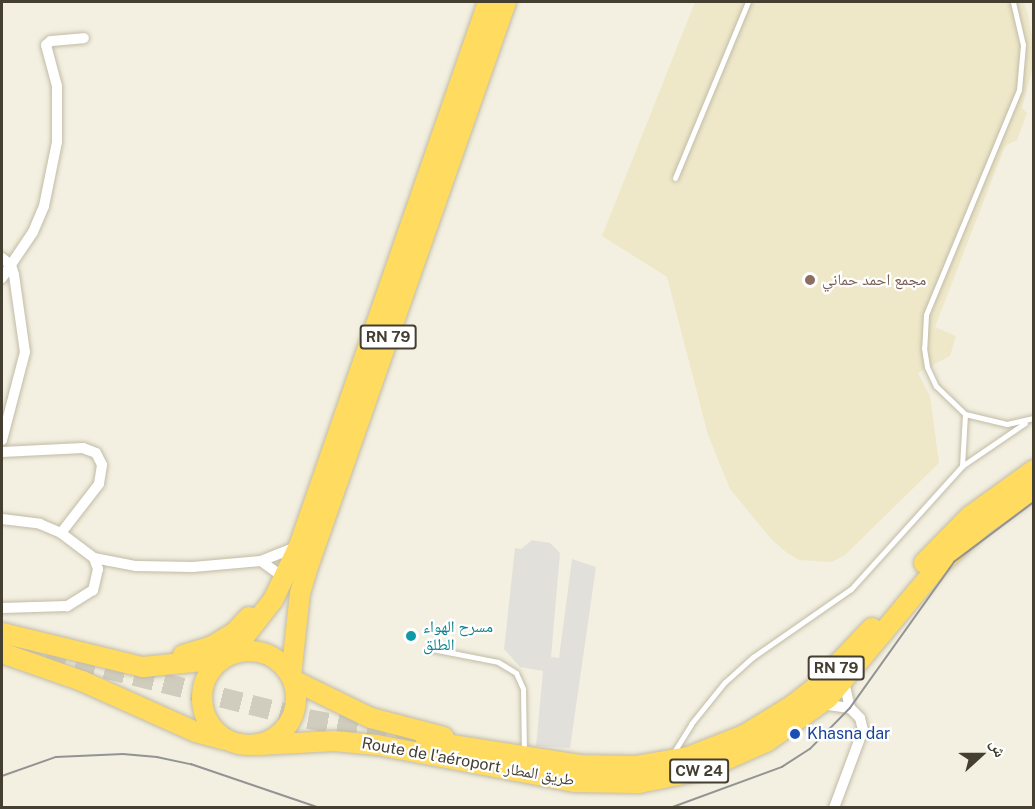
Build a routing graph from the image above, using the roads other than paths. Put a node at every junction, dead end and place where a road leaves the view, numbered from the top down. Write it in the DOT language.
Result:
graph roads {
  1 [pos="488,2"];
  2 [pos="506,2"];
  3 [pos="748,2"];
  4 [pos="1013,2"];
  5 [pos="84,38"];
  6 [pos="675,178"];
  7 [pos="2,258"];
  8 [pos="11,266"];
  9 [pos="2,278"];
  10 [pos="965,414"];
  11 [pos="1034,418"];
  12 [pos="1027,421"];
  13 [pos="2,440"];
  14 [pos="2,452"];
  15 [pos="962,466"];
  16 [pos="1034,470"];
  17 [pos="1034,489"];
  18 [pos="2,519"];
  19 [pos="61,533"];
  20 [pos="299,546"];
  21 [pos="94,558"];
  22 [pos="261,561"];
  23 [pos="283,580"];
  24 [pos="2,608"];
  25 [pos="2,633"];
  26 [pos="2,640"];
  27 [pos="296,640"];
  28 [pos="432,649"];
  29 [pos="2,653"];
  30 [pos="47,654"];
  31 [pos="227,657"];
  32 [pos="118,662"];
  33 [pos="292,678"];
  34 [pos="844,683"];
  35 [pos="323,694"];
  36 [pos="821,704"];
  37 [pos="850,708"];
  38 [pos="230,741"];
  39 [pos="426,741"];
  40 [pos="259,745"];
  41 [pos="503,753"];
  42 [pos="524,758"];
  43 [pos="669,761"];
  44 [pos="834,807"];
  1 -- 20 [label="highway, RN 79"];
  2 -- 27 [label="highway, RN 79"];
  3 -- 6 [label="lane"];
  4 -- 10 [label="lane"];
  5 -- 8 [label="street"];
  7 -- 8 [label="street"];
  8 -- 9 [label="street"];
  8 -- 13 [label="street"];
  10 -- 12 [label="lane"];
  10 -- 15 [label="lane"];
  11 -- 12 [label="lane"];
  12 -- 15 [label="lane"];
  14 -- 19 [label="street"];
  15 -- 43 [label="lane"];
  16 -- 43 [label="highway, Route de l'aéroport طريق المطار / RN 79"];
  17 -- 34 [label="highway, Route de l'aéroport طريق المطار / CW 24"];
  18 -- 19 [label="street"];
  19 -- 21 [label="street"];
  20 -- 22 [label="street"];
  20 -- 23 [label="highway, RN 79"];
  21 -- 22 [label="street"];
  21 -- 24 [label="street"];
  22 -- 23 [label="street"];
  23 -- 31 [label="highway, RN 79"];
  23 -- 32 [label="highway, RN 79"];
  25 -- 32 [label="highway, RN 79"];
  26 -- 30 [label="highway"];
  27 -- 33 [label="highway, RN 79"];
  27 -- 35 [label="highway"];
  28 -- 42 [label="lane"];
  29 -- 38 [label="highway"];
  31 -- 32 [label="highway, RN 79"];
  31 -- 33 [label="highway"];
  31 -- 38 [label="highway"];
  33 -- 35 [label="highway"];
  33 -- 40 [label="highway"];
  34 -- 36 [label="highway, Route de l'aéroport طريق المطار / CW 24"];
  34 -- 37 [label="street"];
  35 -- 41 [label="highway"];
  36 -- 37 [label="street"];
  36 -- 40 [label="highway, Route de l'aéroport طريق المطار / CW 24"];
  37 -- 44 [label="street"];
  38 -- 40 [label="highway"];
  39 -- 41 [label="highway, Route de l'aéroport طريق المطار / RN 79"];
  41 -- 42 [label="highway, Route de l'aéroport طريق المطار / RN 79"];
  42 -- 43 [label="highway, Route de l'aéroport طريق المطار / RN 79"];
}
